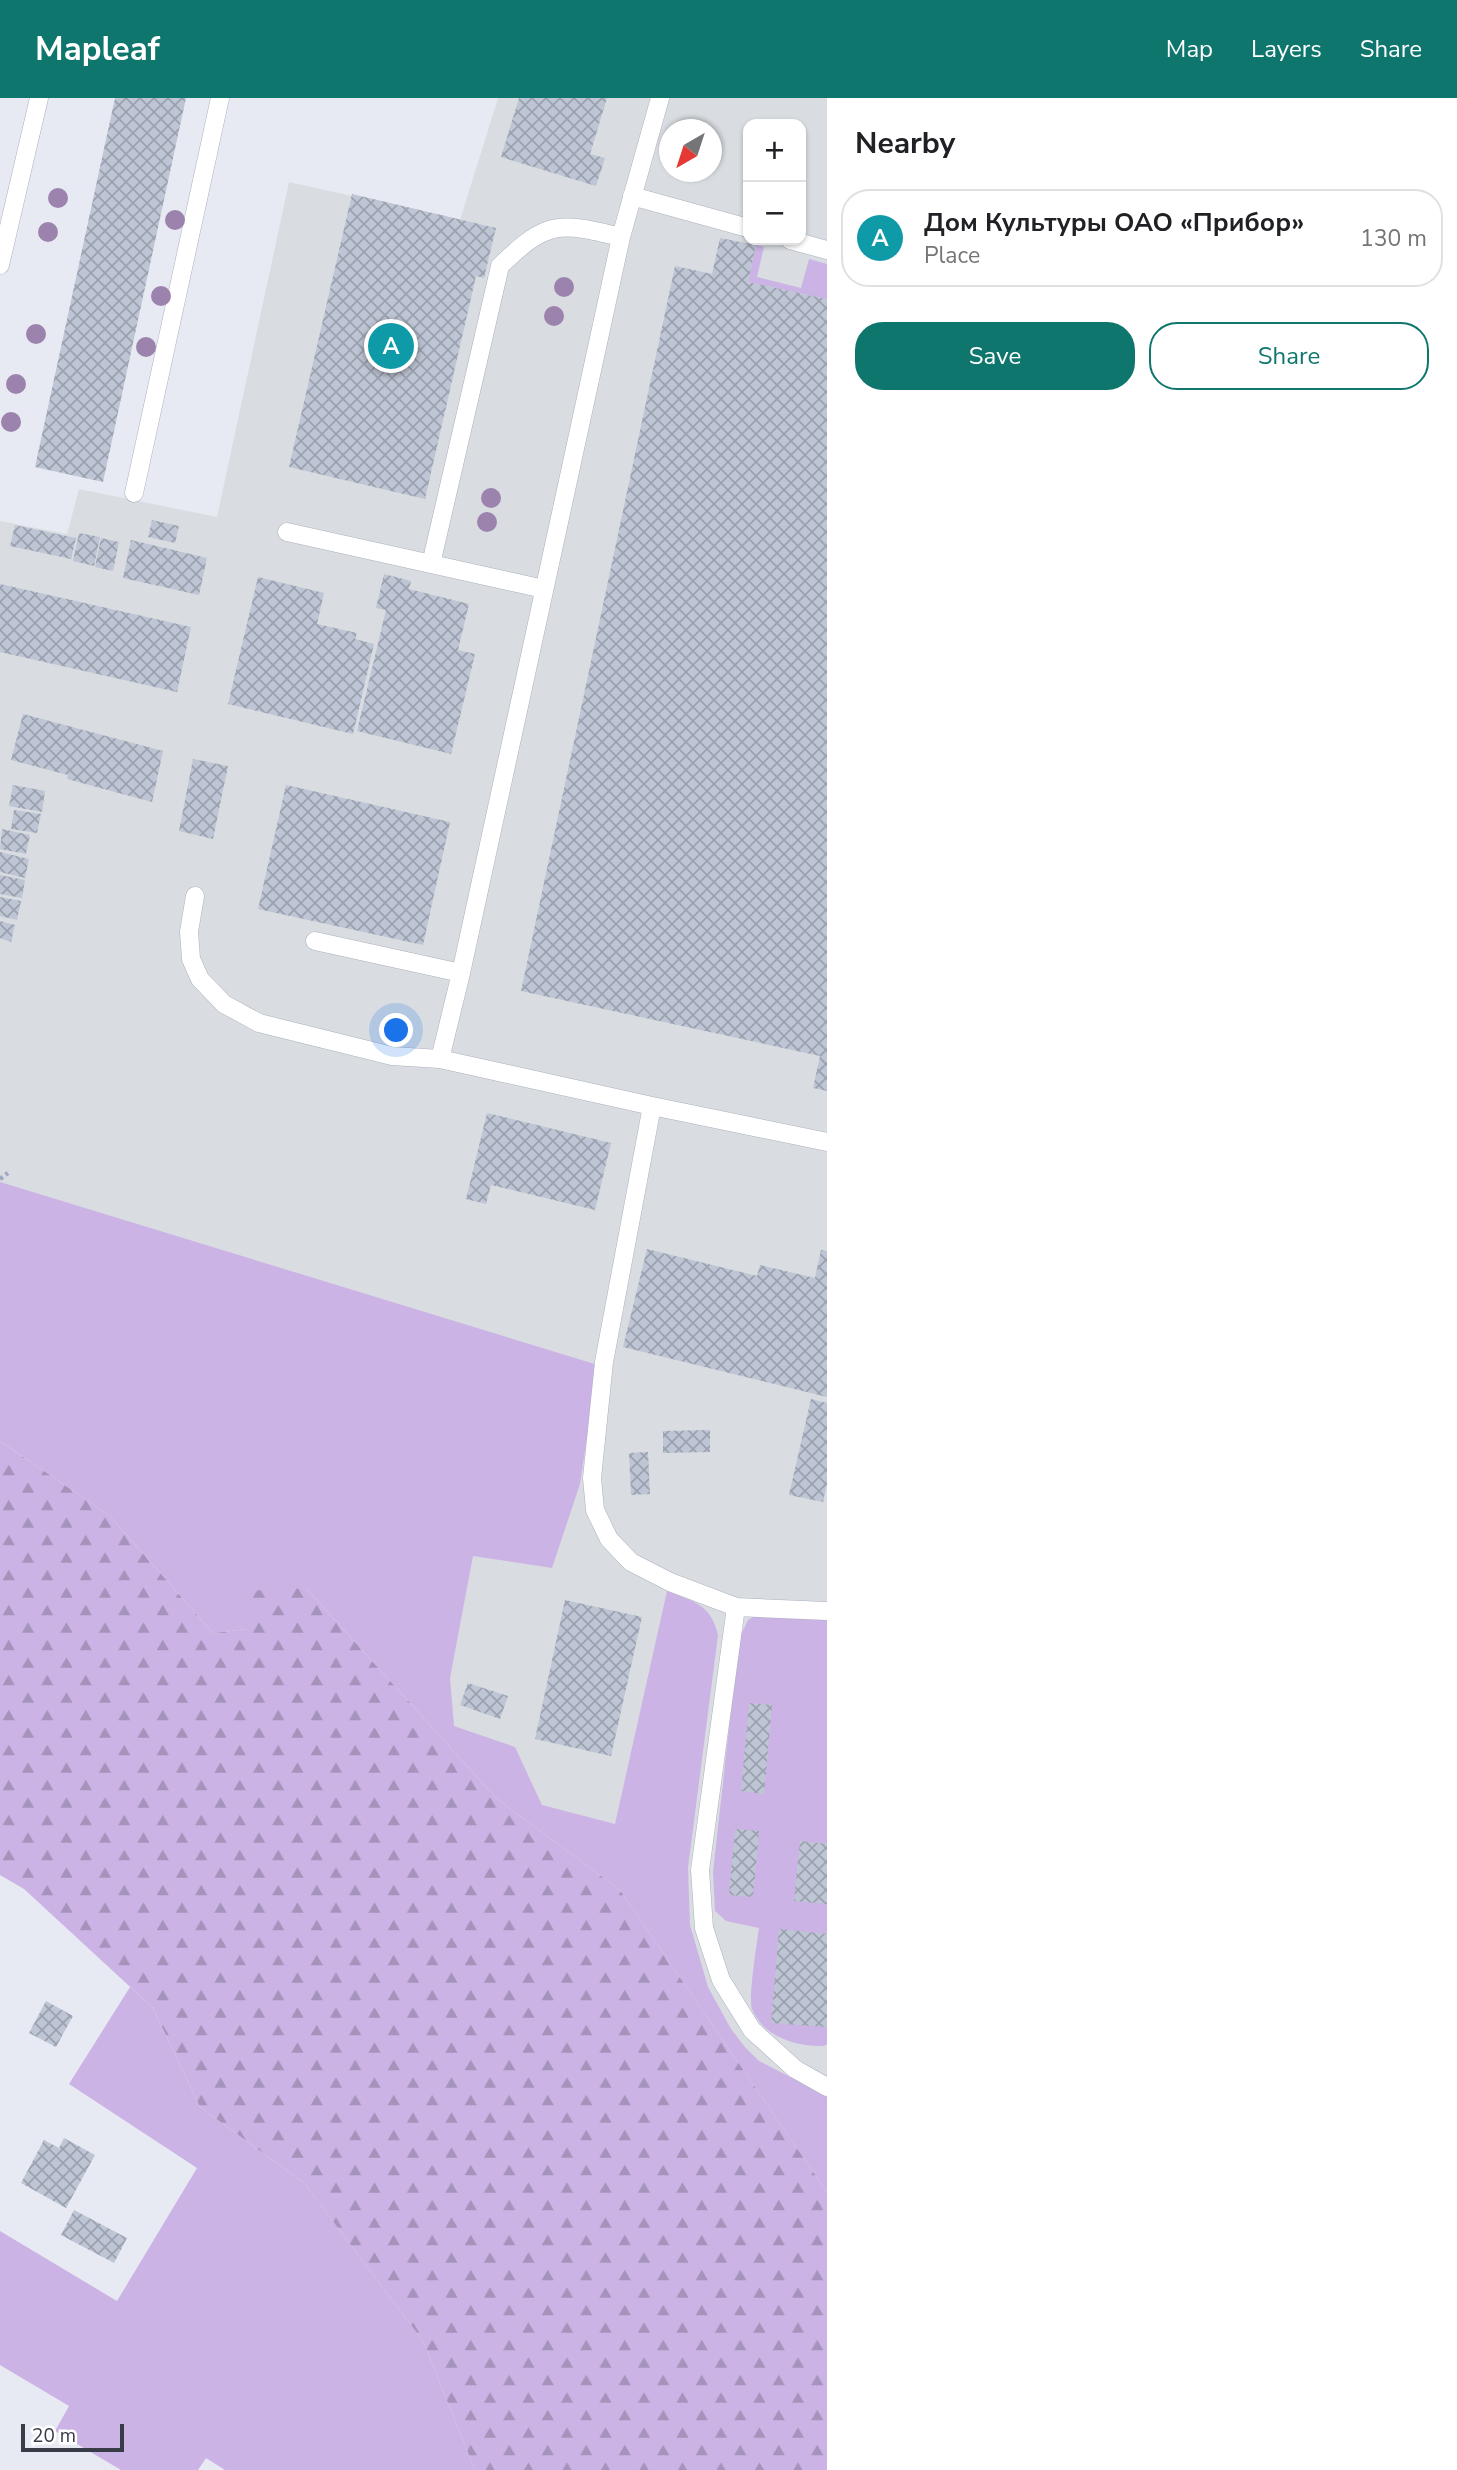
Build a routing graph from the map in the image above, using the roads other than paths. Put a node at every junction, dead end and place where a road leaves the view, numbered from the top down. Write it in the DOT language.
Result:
graph roads {
  1 [pos="39,98"];
  2 [pos="220,98"];
  3 [pos="660,98"];
  4 [pos="632,195"];
  5 [pos="743,227"];
  6 [pos="621,237"];
  7 [pos="806,244"];
  8 [pos="827,250"];
  9 [pos="0,264"];
  10 [pos="134,492"];
  11 [pos="287,532"];
  12 [pos="431,564"];
  13 [pos="544,589"];
  14 [pos="195,896"];
  15 [pos="315,941"];
  16 [pos="461,973"];
  17 [pos="440,1059"];
  18 [pos="652,1106"];
  19 [pos="827,1142"];
  20 [pos="736,1607"];
  21 [pos="827,1611"];
  22 [pos="827,2087"];
  1 -- 9 [label="lane"];
  2 -- 10 [label="lane"];
  3 -- 4 [label="lane"];
  4 -- 5 [label="lane"];
  4 -- 6 [label="lane"];
  6 -- 12 [label="lane"];
  6 -- 13 [label="lane"];
  7 -- 8 [label="lane"];
  11 -- 12 [label="lane"];
  12 -- 13 [label="lane"];
  13 -- 16 [label="lane"];
  14 -- 17 [label="lane"];
  15 -- 16 [label="lane"];
  16 -- 17 [label="lane"];
  17 -- 18 [label="lane"];
  18 -- 19 [label="lane"];
  18 -- 20 [label="lane"];
  20 -- 21 [label="lane"];
  20 -- 22 [label="lane"];
}
